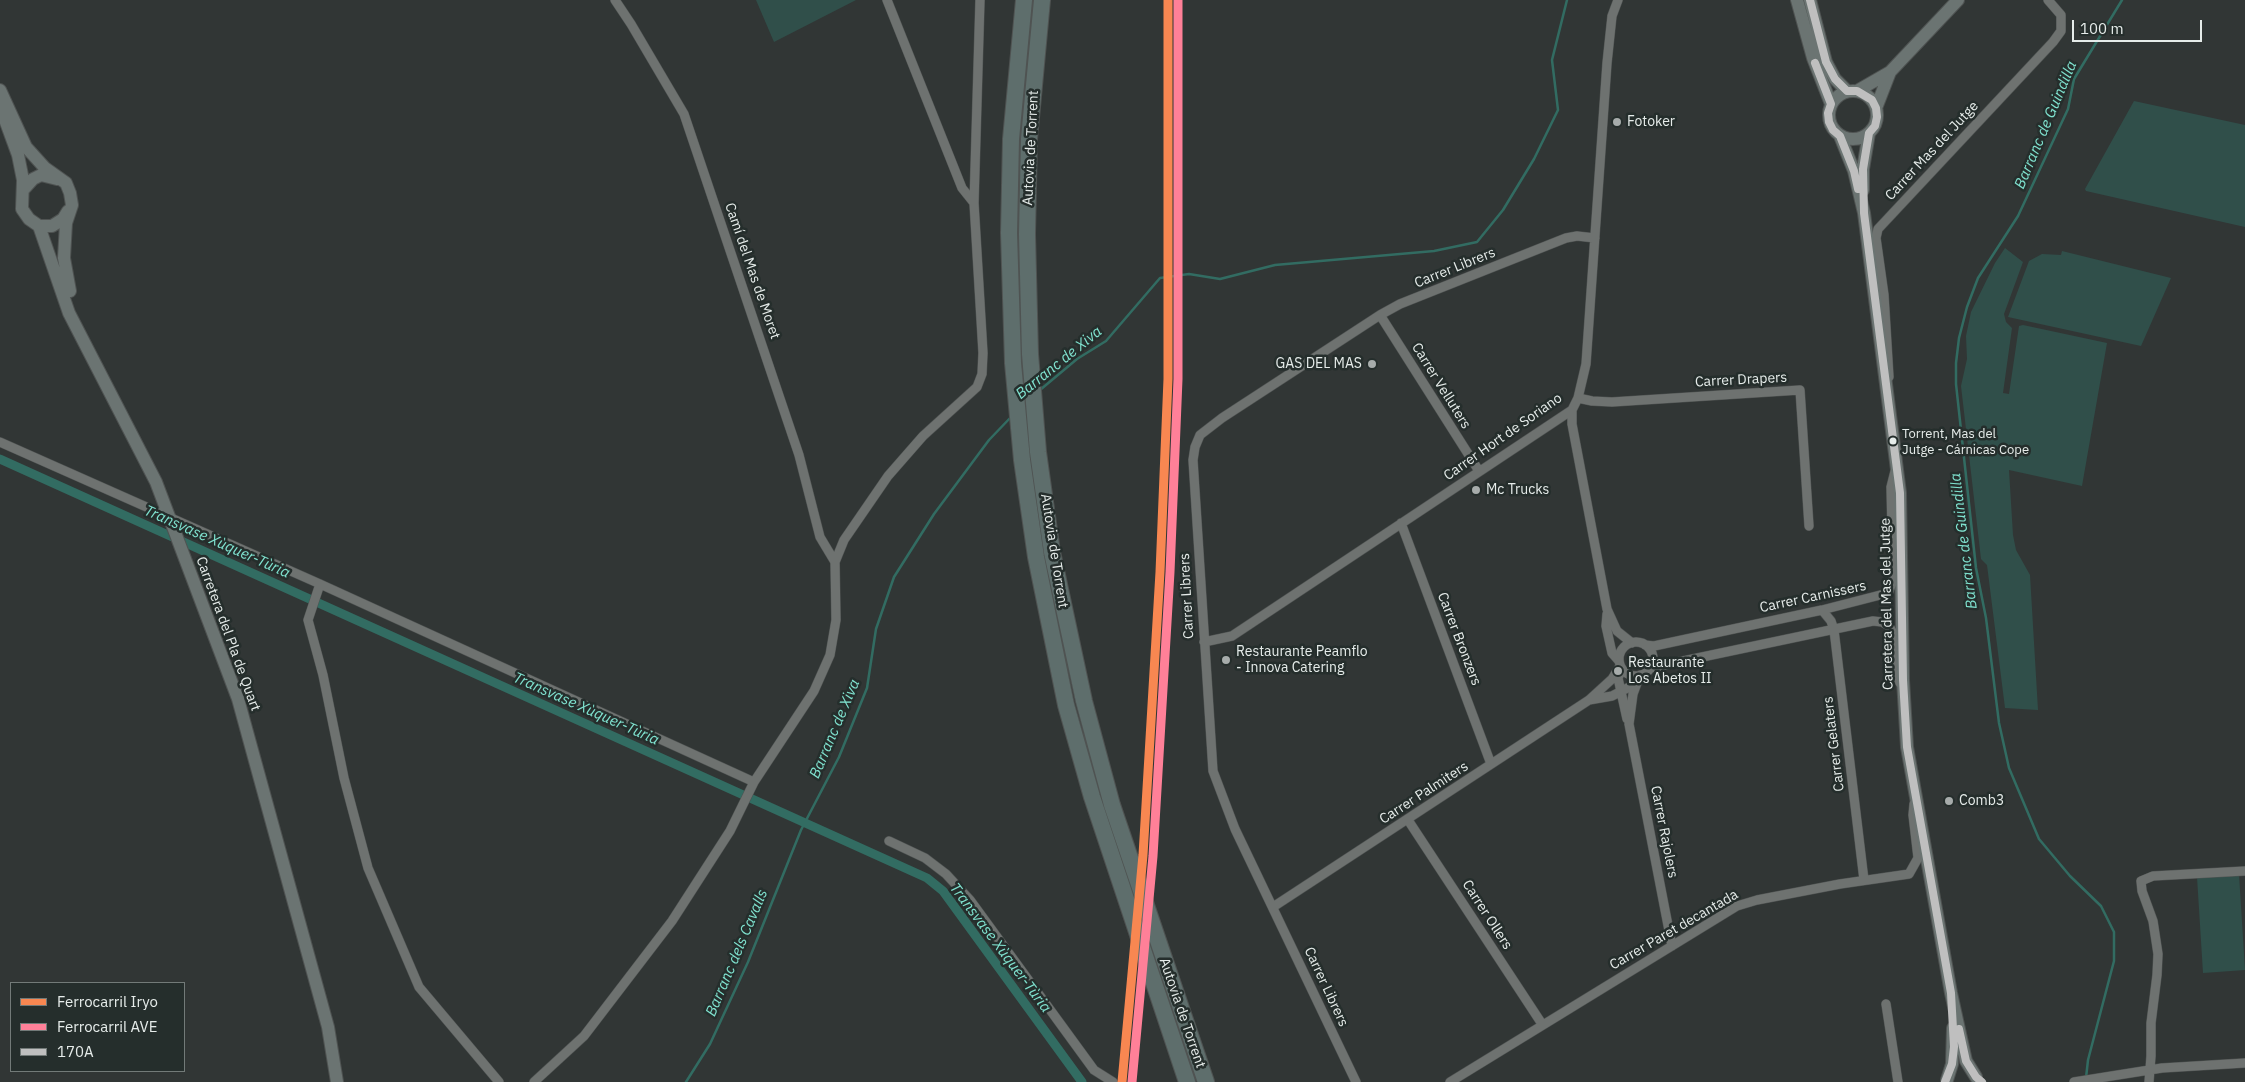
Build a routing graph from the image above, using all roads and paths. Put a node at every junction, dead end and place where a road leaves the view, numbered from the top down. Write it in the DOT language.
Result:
graph roads {
  1 [pos="615,0"];
  2 [pos="887,0"];
  3 [pos="980,0"];
  4 [pos="1017,0"];
  5 [pos="1024,0"];
  6 [pos="1044,0"];
  7 [pos="1618,0"];
  8 [pos="1797,0"];
  9 [pos="1810,0"];
  10 [pos="1958,0"];
  11 [pos="2048,0"];
  12 [pos="1890,72"];
  13 [pos="0,90"];
  14 [pos="1852,91"];
  15 [pos="1831,104"];
  16 [pos="0,106"];
  17 [pos="1876,108"];
  18 [pos="1870,133"];
  19 [pos="1840,136"];
  20 [pos="1012,140"];
  21 [pos="66,183"];
  22 [pos="24,190"];
  23 [pos="974,203"];
  24 [pos="72,205"];
  25 [pos="1864,213"];
  26 [pos="39,226"];
  27 [pos="1595,238"];
  28 [pos="1380,315"];
  29 [pos="99,371"];
  30 [pos="1578,398"];
  31 [pos="1888,405"];
  32 [pos="1572,410"];
  33 [pos="0,442"];
  34 [pos="1896,465"];
  35 [pos="1479,471"];
  36 [pos="170,520"];
  37 [pos="1401,523"];
  38 [pos="1809,526"];
  39 [pos="835,562"];
  40 [pos="320,584"];
  41 [pos="1606,608"];
  42 [pos="1822,610"];
  43 [pos="1834,630"];
  44 [pos="1204,642"];
  45 [pos="1632,643"];
  46 [pos="1645,646"];
  47 [pos="1620,665"];
  48 [pos="1650,668"];
  49 [pos="1638,679"];
  50 [pos="1620,692"];
  51 [pos="1904,696"];
  52 [pos="1604,698"];
  53 [pos="1589,700"];
  54 [pos="1624,710"];
  55 [pos="1629,724"];
  56 [pos="1491,764"];
  57 [pos="754,782"];
  58 [pos="1915,789"];
  59 [pos="1408,820"];
  60 [pos="889,841"];
  61 [pos="2245,871"];
  62 [pos="1864,880"];
  63 [pos="1273,906"];
  64 [pos="1672,946"];
  65 [pos="1951,993"];
  66 [pos="1886,1004"];
  67 [pos="1542,1024"];
  68 [pos="2245,1063"];
  69 [pos="2151,1070"];
  70 [pos="1979,1080"];
  71 [pos="1946,1081"];
  72 [pos="337,1082"];
  73 [pos="499,1082"];
  74 [pos="534,1082"];
  75 [pos="1113,1082"];
  76 [pos="1187,1082"];
  77 [pos="1206,1082"];
  78 [pos="1356,1082"];
  79 [pos="1450,1082"];
  80 [pos="1898,1082"];
  81 [pos="2074,1082"];
  82 [pos="2149,1082"];
  1 -- 39 [label="street, Camí del Mas de Moret"];
  2 -- 23 [label="street"];
  3 -- 23 [label="street"];
  4 -- 20 [label="highway"];
  5 -- 20 [label="highway, Autovia de Torrent"];
  6 -- 77 [label="highway, Autovia de Torrent"];
  7 -- 27 [label="street, Carrer Hort de Soriano"];
  8 -- 15 [label="street"];
  9 -- 14 [label="street"];
  10 -- 12 [label="street"];
  11 -- 31 [label="street, Carrer Mas del Jutge"];
  12 -- 14 [label="street"];
  12 -- 17 [label="street"];
  13 -- 21 [label="street"];
  14 -- 15 [label="street"];
  14 -- 17 [label="street"];
  15 -- 19 [label="street"];
  16 -- 22 [label="street, Carretera del Pla de Quart"];
  17 -- 18 [label="street"];
  18 -- 19 [label="street"];
  18 -- 25 [label="street, Carretera del Mas del Jutge"];
  19 -- 25 [label="street, Carretera del Mas del Jutge"];
  20 -- 76 [label="highway, Autovia de Torrent"];
  21 -- 22 [label="street"];
  21 -- 24 [label="street"];
  22 -- 26 [label="street, Carretera del Pla de Quart"];
  23 -- 39 [label="street"];
  24 -- 26 [label="street"];
  24 -- 29 [label="street"];
  25 -- 31 [label="street, Carretera del Mas del Jutge"];
  26 -- 29 [label="street, Carretera del Pla de Quart"];
  27 -- 28 [label="street, Carrer Librers"];
  27 -- 30 [label="street, Carrer Hort de Soriano"];
  28 -- 35 [label="street, Carrer Velluters"];
  28 -- 44 [label="street, Carrer Librers"];
  29 -- 36 [label="street, Carretera del Pla de Quart"];
  30 -- 32 [label="street, Carrer Hort de Soriano"];
  30 -- 38 [label="street, Carrer Drapers"];
  31 -- 34 [label="street, Carretera del Mas del Jutge"];
  32 -- 35 [label="street, Carrer Hort de Soriano"];
  32 -- 41 [label="street, Carrer Rajolers"];
  33 -- 36 [label="street"];
  34 -- 42 [label="street, Carrer Carnissers"];
  34 -- 51 [label="street, Carretera del Mas del Jutge"];
  35 -- 37 [label="street, Carrer Hort de Soriano"];
  36 -- 40 [label="street"];
  36 -- 72 [label="street, Carretera del Pla de Quart"];
  37 -- 44 [label="street, Carrer Hort de Soriano"];
  37 -- 56 [label="street, Carrer Bronzers"];
  39 -- 57 [label="street"];
  40 -- 57 [label="street"];
  40 -- 73 [label="street"];
  41 -- 45 [label="street, Carrer Rajolers"];
  41 -- 47 [label="street, Carrer Rajolers"];
  42 -- 43 [label="street, Carrer Gelaters"];
  42 -- 46 [label="street, Carrer Carnissers"];
  43 -- 48 [label="street"];
  43 -- 51 [label="street"];
  43 -- 62 [label="street, Carrer Gelaters"];
  44 -- 63 [label="street, Carrer Librers"];
  45 -- 46 [label="street, Carrer Carnissers"];
  45 -- 47 [label="street"];
  46 -- 48 [label="street"];
  47 -- 49 [label="street"];
  47 -- 50 [label="street, Carrer Rajolers"];
  47 -- 53 [label="street, Carrer Palmiters"];
  48 -- 49 [label="street"];
  49 -- 50 [label="street, Carrer Palmiters"];
  49 -- 55 [label="street, Carrer Rajolers"];
  50 -- 52 [label="street, Carrer Palmiters"];
  50 -- 54 [label="street, Carrer Rajolers"];
  51 -- 58 [label="street, Carretera del Mas del Jutge"];
  52 -- 53 [label="street, Carrer Palmiters"];
  52 -- 54 [label="street"];
  53 -- 56 [label="street, Carrer Palmiters"];
  54 -- 55 [label="street, Carrer Rajolers"];
  55 -- 64 [label="street, Carrer Rajolers"];
  56 -- 59 [label="street, Carrer Palmiters"];
  57 -- 74 [label="street"];
  58 -- 62 [label="street, Carrer Paret decantada"];
  58 -- 65 [label="street, Carretera del Mas del Jutge"];
  59 -- 63 [label="street, Carrer Palmiters"];
  59 -- 67 [label="street, Carrer Ollers"];
  60 -- 75 [label="street"];
  61 -- 69 [label="street"];
  62 -- 64 [label="street, Carrer Paret decantada"];
  63 -- 78 [label="street, Carrer Librers"];
  64 -- 67 [label="street, Carrer Paret decantada"];
  65 -- 70 [label="street, Carretera del Mas del Jutge"];
  65 -- 71 [label="street, Carretera del Mas del Jutge"];
  66 -- 80 [label="street"];
  67 -- 79 [label="street, Carrer Paret decantada"];
  68 -- 69 [label="street"];
  69 -- 81 [label="street"];
  69 -- 82 [label="street"];
  70 -- 71 [label="street"];
}
